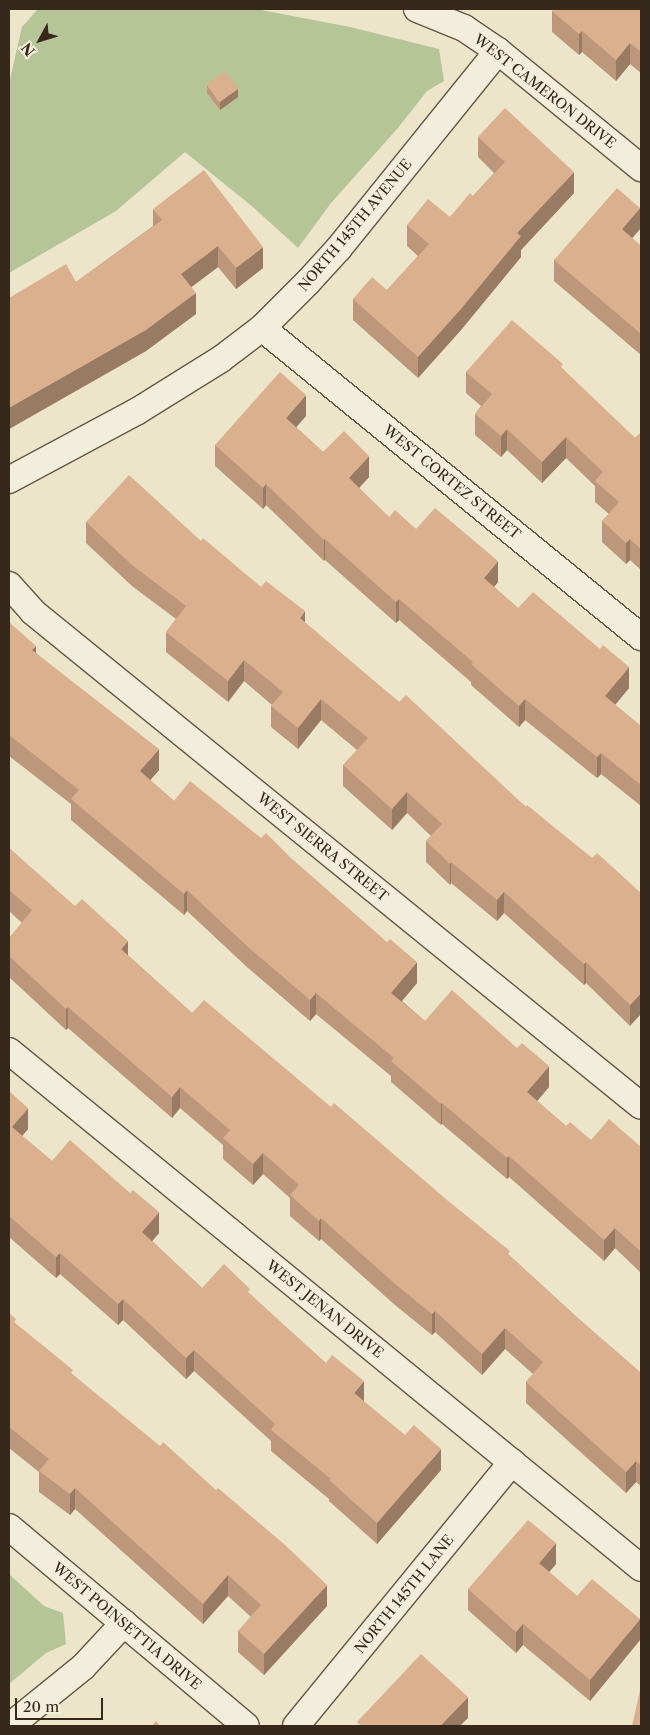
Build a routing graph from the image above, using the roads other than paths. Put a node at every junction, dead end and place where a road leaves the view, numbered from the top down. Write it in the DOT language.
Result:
graph roads {
  1 [pos="417,9"];
  2 [pos="498,51"];
  3 [pos="641,168"];
  4 [pos="262,328"];
  5 [pos="9,480"];
  6 [pos="9,585"];
  7 [pos="641,637"];
  8 [pos="9,1051"];
  9 [pos="641,1106"];
  10 [pos="512,1462"];
  11 [pos="9,1527"];
  12 [pos="641,1568"];
  13 [pos="124,1623"];
  14 [pos="10,1726"];
  15 [pos="246,1726"];
  16 [pos="296,1726"];
  1 -- 2 [label="street, WEST CAMERON DRIVE"];
  2 -- 3 [label="street, WEST CAMERON DRIVE"];
  2 -- 4 [label="street, NORTH 145TH AVENUE"];
  4 -- 5 [label="street, NORTH 145TH AVENUE"];
  4 -- 7 [label="street, WEST CORTEZ STREET"];
  6 -- 9 [label="street, WEST SIERRA STREET"];
  8 -- 10 [label="street, WEST JENAN DRIVE"];
  10 -- 12 [label="street, WEST JENAN DRIVE"];
  10 -- 16 [label="street, NORTH 145TH LANE"];
  11 -- 13 [label="street, WEST POINSETTIA DRIVE"];
  13 -- 14 [label="street"];
  13 -- 15 [label="street, WEST POINSETTIA DRIVE"];
}
